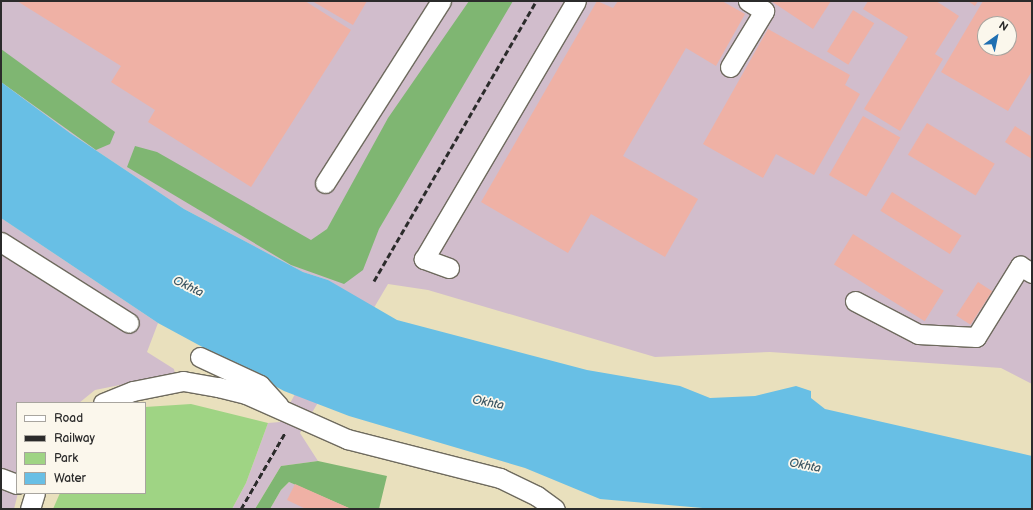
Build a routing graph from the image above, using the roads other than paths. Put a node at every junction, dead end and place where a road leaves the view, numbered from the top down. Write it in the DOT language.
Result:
graph roads {
  1 [pos="441,1"];
  2 [pos="576,1"];
  3 [pos="748,1"];
  4 [pos="730,67"];
  5 [pos="325,183"];
  6 [pos="1,242"];
  7 [pos="449,268"];
  8 [pos="1032,273"];
  9 [pos="855,301"];
  10 [pos="128,324"];
  11 [pos="200,357"];
  12 [pos="106,402"];
  13 [pos="282,410"];
  14 [pos="1,478"];
  15 [pos="16,484"];
  16 [pos="35,494"];
  17 [pos="30,509"];
  18 [pos="555,509"];
  1 -- 5 [label="street"];
  2 -- 7 [label="street"];
  3 -- 4 [label="street"];
  6 -- 10 [label="street"];
  8 -- 9 [label="street"];
  11 -- 13 [label="street"];
  12 -- 13 [label="street"];
  13 -- 18 [label="street"];
  14 -- 15 [label="street"];
  16 -- 17 [label="street"];
}
